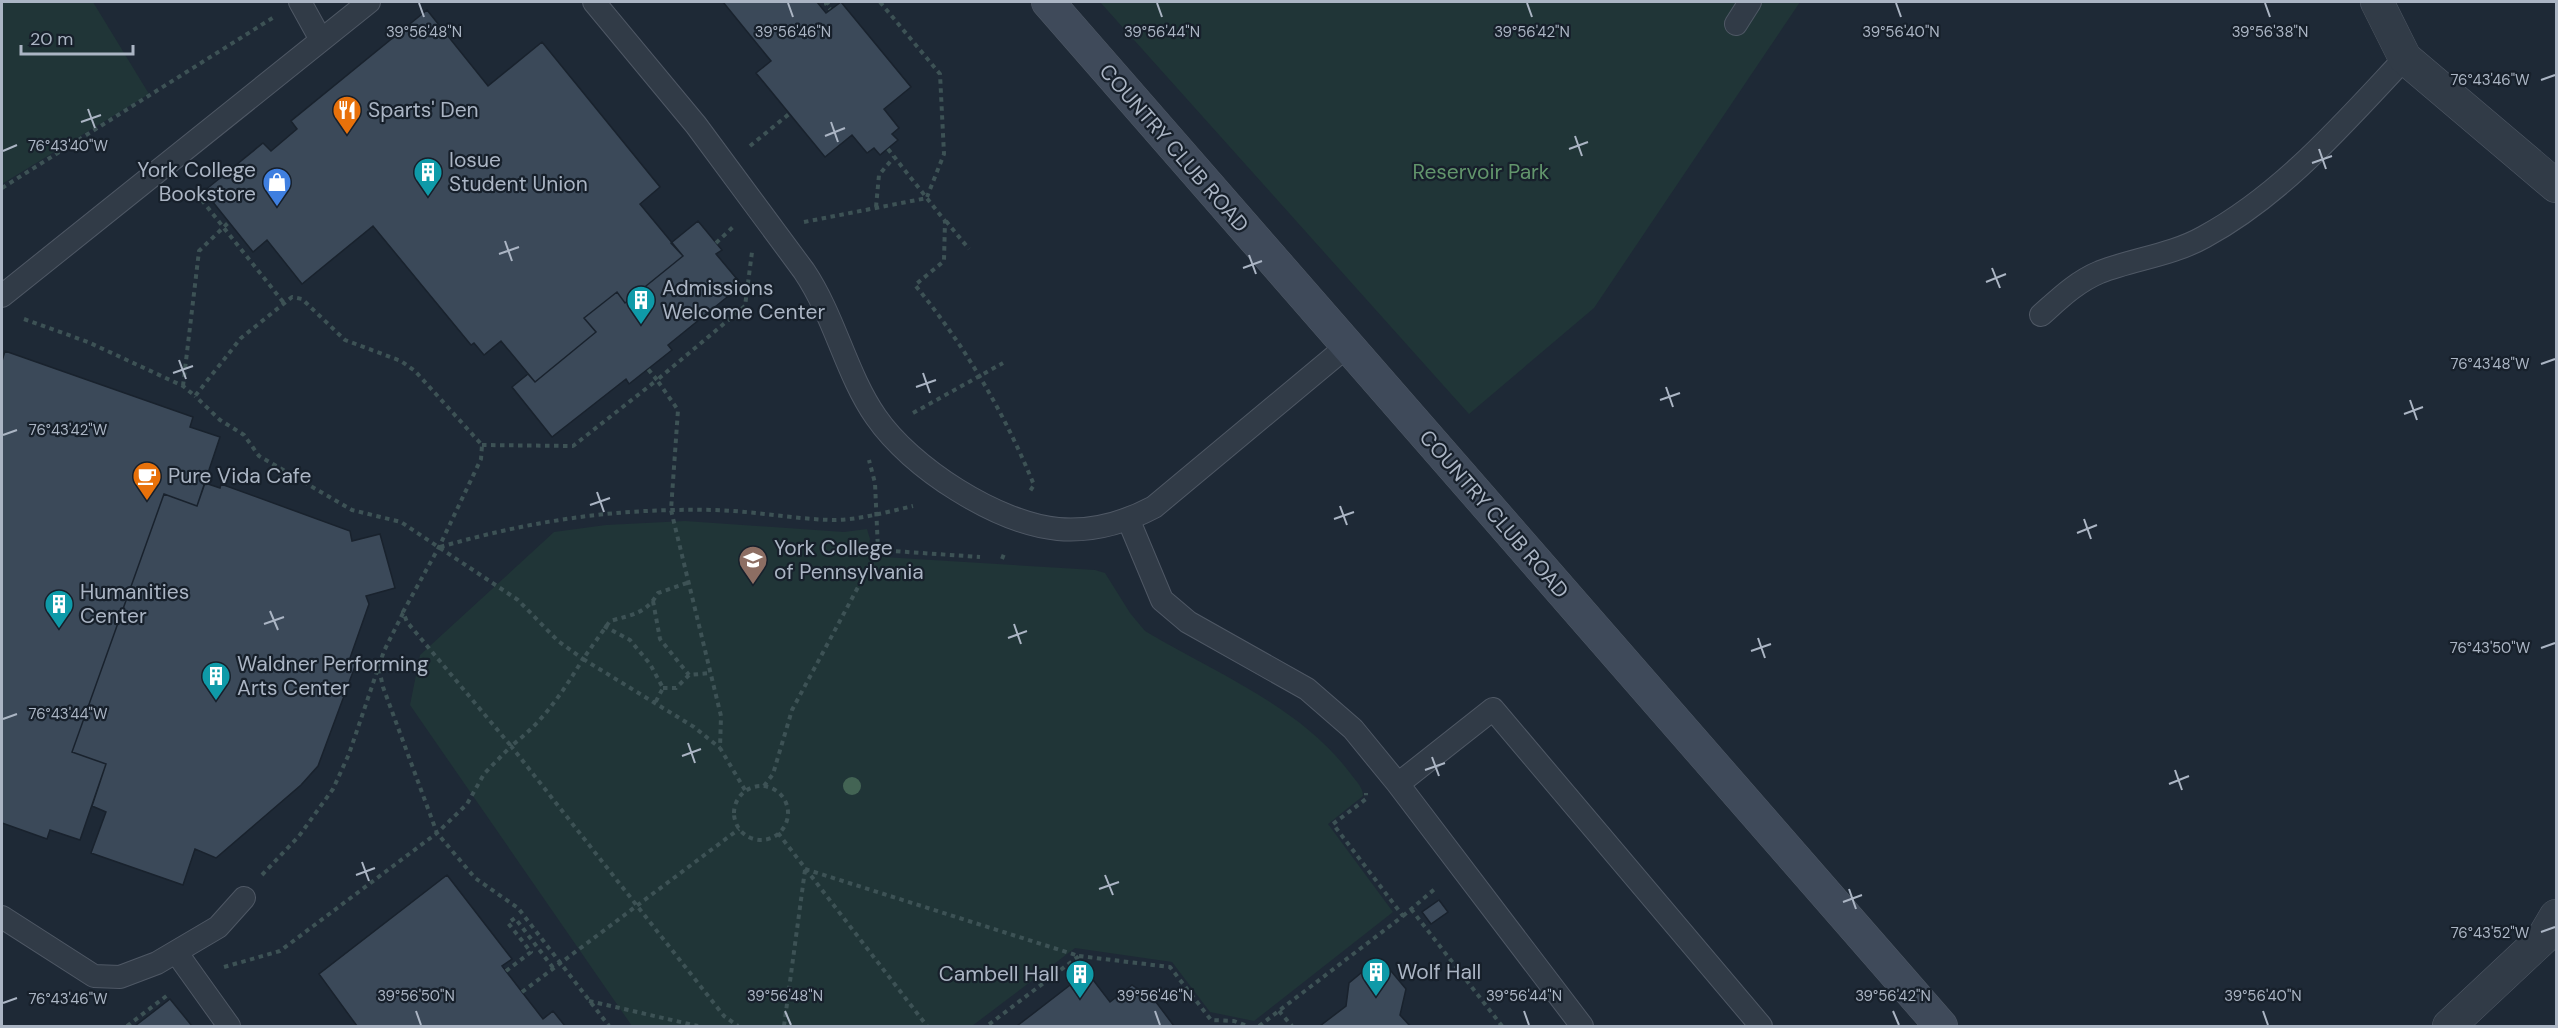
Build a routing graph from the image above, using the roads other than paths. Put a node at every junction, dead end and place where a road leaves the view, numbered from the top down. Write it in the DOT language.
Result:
graph roads {
  1 [pos="369,2"];
  2 [pos="594,2"];
  3 [pos="1048,2"];
  4 [pos="1750,2"];
  5 [pos="2378,2"];
  6 [pos="291,7"];
  7 [pos="1736,24"];
  8 [pos="321,40"];
  9 [pos="2405,58"];
  10 [pos="2556,186"];
  11 [pos="2,296"];
  12 [pos="2041,315"];
  13 [pos="1346,347"];
  14 [pos="1129,521"];
  15 [pos="1398,784"];
  16 [pos="244,898"];
  17 [pos="2,917"];
  18 [pos="2552,936"];
  19 [pos="176,952"];
  20 [pos="229,1026"];
  21 [pos="1582,1026"];
  22 [pos="1761,1026"];
  23 [pos="1941,1026"];
  24 [pos="2449,1026"];
  1 -- 8 [label="lane"];
  2 -- 14 [label="lane"];
  3 -- 13 [label="main road, COUNTRY CLUB ROAD"];
  4 -- 7 [label="lane"];
  5 -- 9 [label="street"];
  6 -- 8 [label="lane"];
  8 -- 11 [label="lane"];
  9 -- 10 [label="street"];
  9 -- 12 [label="lane"];
  13 -- 14 [label="lane"];
  13 -- 23 [label="main road, COUNTRY CLUB ROAD"];
  14 -- 15 [label="lane"];
  15 -- 21 [label="lane"];
  15 -- 22 [label="lane"];
  16 -- 19 [label="lane"];
  17 -- 19 [label="lane"];
  18 -- 24 [label="street"];
  19 -- 20 [label="lane"];
}
